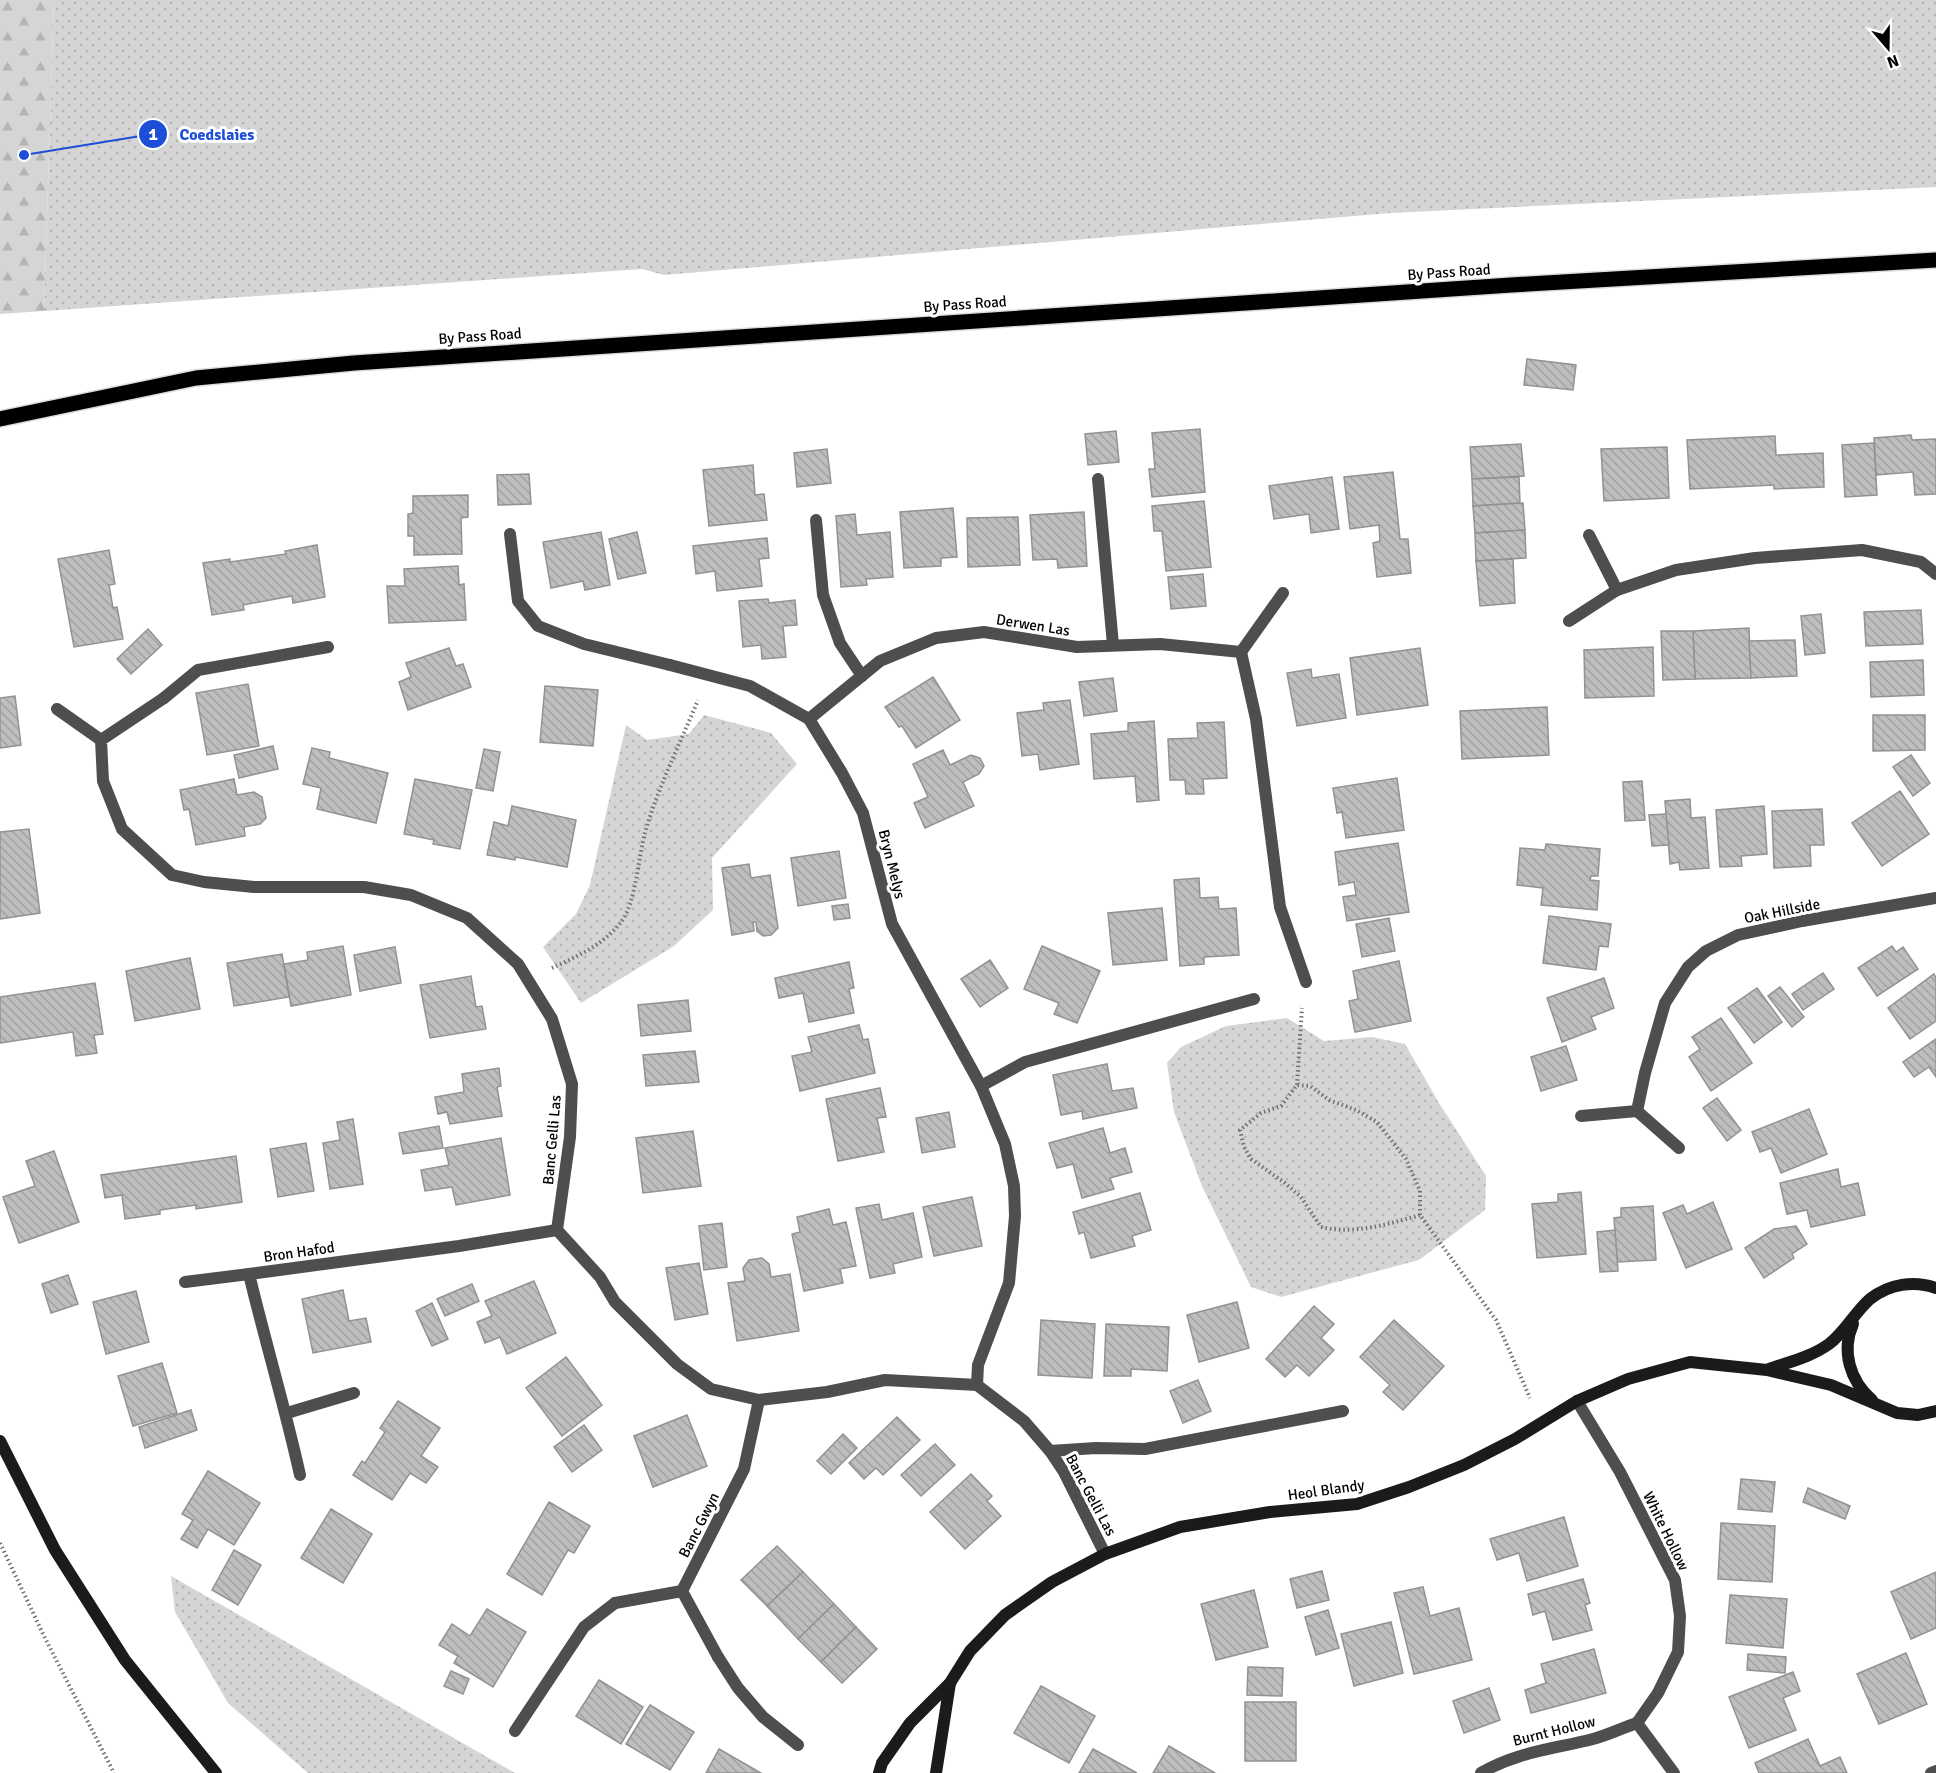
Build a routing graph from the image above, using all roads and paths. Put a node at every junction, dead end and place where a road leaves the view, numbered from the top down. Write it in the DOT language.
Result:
graph roads {
  1 [pos="1936,260"];
  2 [pos="0,419"];
  3 [pos="1098,479"];
  4 [pos="816,520"];
  5 [pos="510,534"];
  6 [pos="1589,535"];
  7 [pos="1936,574"];
  8 [pos="1617,591"];
  9 [pos="1283,593"];
  10 [pos="1569,621"];
  11 [pos="1113,645"];
  12 [pos="328,647"];
  13 [pos="1242,652"];
  14 [pos="709,675"];
  15 [pos="862,676"];
  16 [pos="57,709"];
  17 [pos="809,719"];
  18 [pos="101,740"];
  19 [pos="1936,898"];
  20 [pos="528,980"];
  21 [pos="1306,982"];
  22 [pos="1254,999"];
  23 [pos="1298,1084"];
  24 [pos="981,1086"];
  25 [pos="1637,1111"];
  26 [pos="1581,1116"];
  27 [pos="1679,1148"];
  28 [pos="1420,1215"];
  29 [pos="557,1230"];
  30 [pos="249,1274"];
  31 [pos="1936,1276"];
  32 [pos="184,1282"];
  33 [pos="1931,1286"];
  34 [pos="1857,1315"];
  35 [pos="1767,1370"];
  36 [pos="977,1385"];
  37 [pos="354,1393"];
  38 [pos="759,1400"];
  39 [pos="1577,1401"];
  40 [pos="1882,1407"];
  41 [pos="1343,1410"];
  42 [pos="1936,1411"];
  43 [pos="287,1413"];
  44 [pos="1542,1423"];
  45 [pos="0,1441"];
  46 [pos="1050,1451"];
  47 [pos="300,1474"];
  48 [pos="0,1544"];
  49 [pos="1105,1554"];
  50 [pos="682,1591"];
  51 [pos="950,1683"];
  52 [pos="1637,1723"];
  53 [pos="515,1731"];
  54 [pos="798,1745"];
  55 [pos="1936,1771"];
  56 [pos="114,1773"];
  57 [pos="216,1773"];
  58 [pos="879,1773"];
  59 [pos="936,1773"];
  60 [pos="1480,1773"];
  61 [pos="1674,1773"];
  62 [pos="1931,1773"];
  1 -- 2 [label="main road, By Pass Road"];
  3 -- 11 [label="street"];
  4 -- 15 [label="street"];
  5 -- 14 [label="street, Bryn Melys"];
  6 -- 8 [label="street"];
  7 -- 8 [label="street"];
  8 -- 10 [label="street"];
  9 -- 13 [label="street"];
  11 -- 13 [label="street, Derwen Las"];
  11 -- 15 [label="street, Derwen Las"];
  12 -- 18 [label="street"];
  13 -- 21 [label="street"];
  14 -- 17 [label="street, Bryn Melys"];
  14 -- 20 [label="path"];
  15 -- 17 [label="street, Derwen Las"];
  16 -- 18 [label="street"];
  17 -- 24 [label="street, Bryn Melys"];
  18 -- 20 [label="street, Banc Gelli Las"];
  19 -- 25 [label="street, Oak Hillside"];
  20 -- 29 [label="street, Banc Gelli Las"];
  21 -- 23 [label="path"];
  22 -- 24 [label="street"];
  23 -- 28 [label="path"];
  23 -- 28 [label="path"];
  24 -- 36 [label="street, Bryn Melys"];
  25 -- 26 [label="street"];
  25 -- 27 [label="street"];
  28 -- 44 [label="path"];
  29 -- 30 [label="street, Bron Hafod"];
  29 -- 38 [label="street"];
  30 -- 32 [label="street"];
  30 -- 43 [label="street, Bron Hafod"];
  31 -- 33 [label="street"];
  33 -- 34 [label="street"];
  34 -- 35 [label="street"];
  34 -- 40 [label="street"];
  35 -- 39 [label="street, Heol Blandy"];
  35 -- 40 [label="street, Heol Blandy"];
  36 -- 38 [label="street"];
  36 -- 46 [label="street, Banc Gelli Las"];
  37 -- 43 [label="street"];
  38 -- 50 [label="street, Banc Gwyn"];
  39 -- 44 [label="street, Heol Blandy"];
  39 -- 52 [label="street, White Hollow"];
  40 -- 42 [label="street, Heol Blandy"];
  41 -- 46 [label="street"];
  43 -- 47 [label="street, Bron Hafod"];
  44 -- 49 [label="street, Heol Blandy"];
  45 -- 57 [label="street"];
  46 -- 49 [label="street, Banc Gelli Las"];
  48 -- 56 [label="path"];
  49 -- 51 [label="street, Heol Blandy"];
  50 -- 53 [label="street"];
  50 -- 54 [label="street"];
  51 -- 58 [label="street, Heol Blandy"];
  51 -- 59 [label="street, Heol Blandy"];
  52 -- 60 [label="street, Burnt Hollow"];
  52 -- 61 [label="street"];
  55 -- 62 [label="street"];
}
